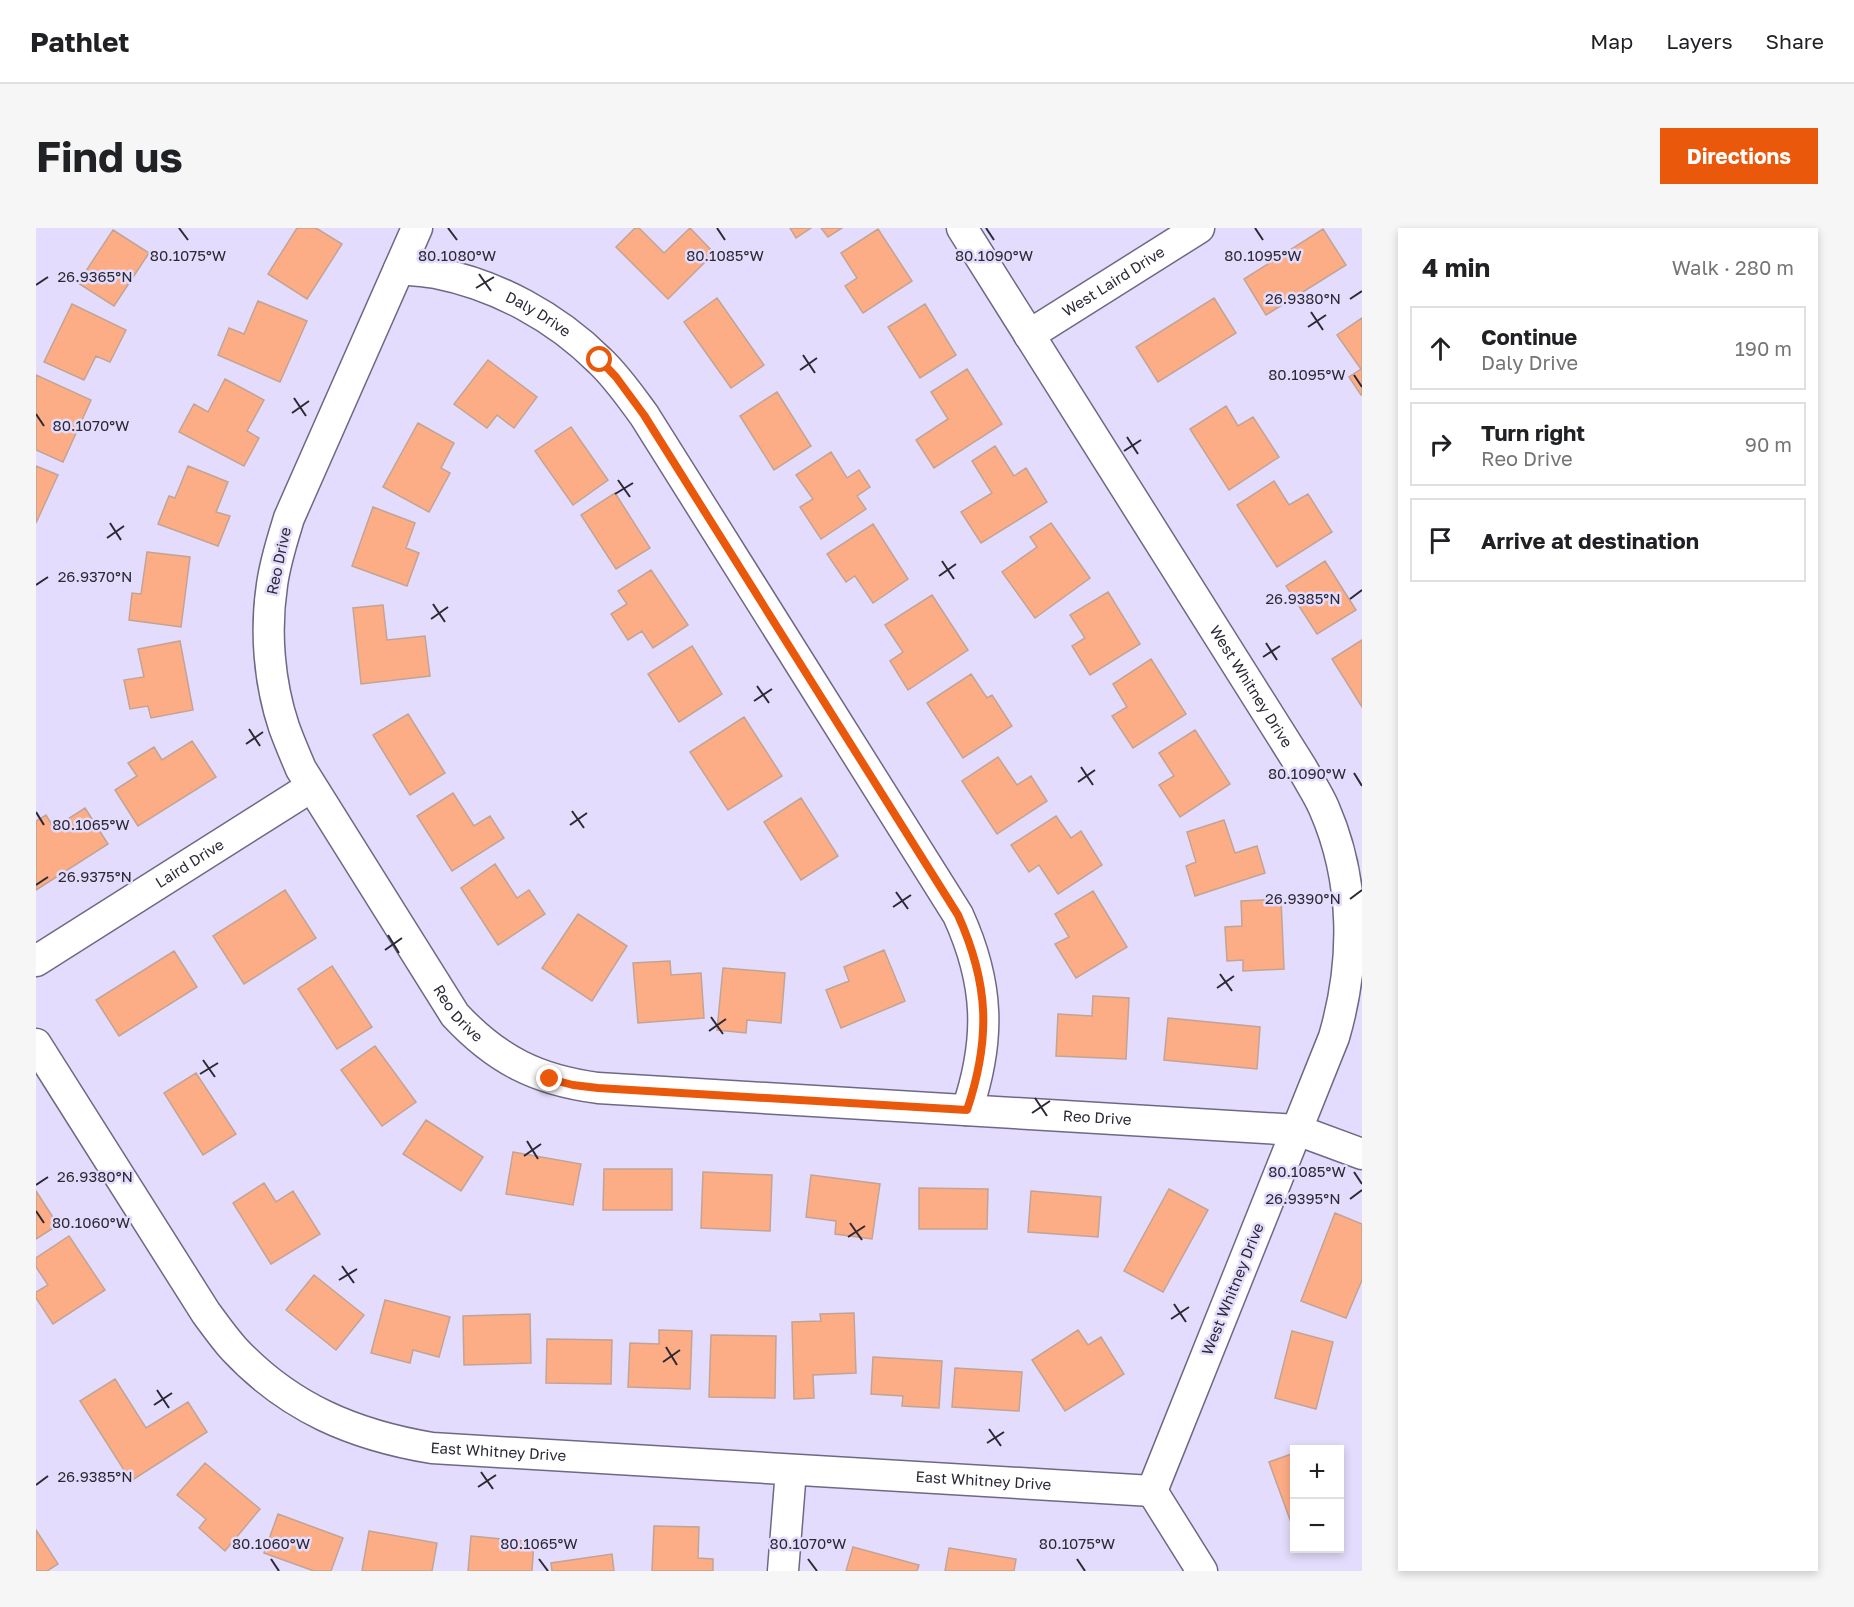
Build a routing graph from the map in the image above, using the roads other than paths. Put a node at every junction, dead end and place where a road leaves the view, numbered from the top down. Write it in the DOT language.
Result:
graph roads {
  1 [pos="417,228"];
  2 [pos="962,228"];
  3 [pos="1199,228"];
  4 [pos="399,269"];
  5 [pos="1029,335"];
  6 [pos="311,787"];
  7 [pos="36,961"];
  8 [pos="36,1044"];
  9 [pos="967,1110"];
  10 [pos="1297,1130"];
  11 [pos="1362,1154"];
  12 [pos="791,1470"];
  13 [pos="1152,1491"];
  14 [pos="783,1571"];
  15 [pos="1203,1571"];
  1 -- 4 [label="street, Reo Drive"];
  2 -- 5 [label="street, West Whitney Drive"];
  3 -- 5 [label="street, West Laird Drive"];
  4 -- 6 [label="street, Reo Drive"];
  4 -- 9 [label="street, Daly Drive"];
  5 -- 10 [label="street, West Whitney Drive"];
  6 -- 7 [label="street, Laird Drive"];
  6 -- 9 [label="street, Reo Drive"];
  8 -- 12 [label="street, East Whitney Drive"];
  9 -- 10 [label="street, Reo Drive"];
  10 -- 11 [label="street, Reo Drive"];
  10 -- 13 [label="street, West Whitney Drive"];
  12 -- 13 [label="street, East Whitney Drive"];
  12 -- 14 [label="street"];
  13 -- 15 [label="street"];
}
